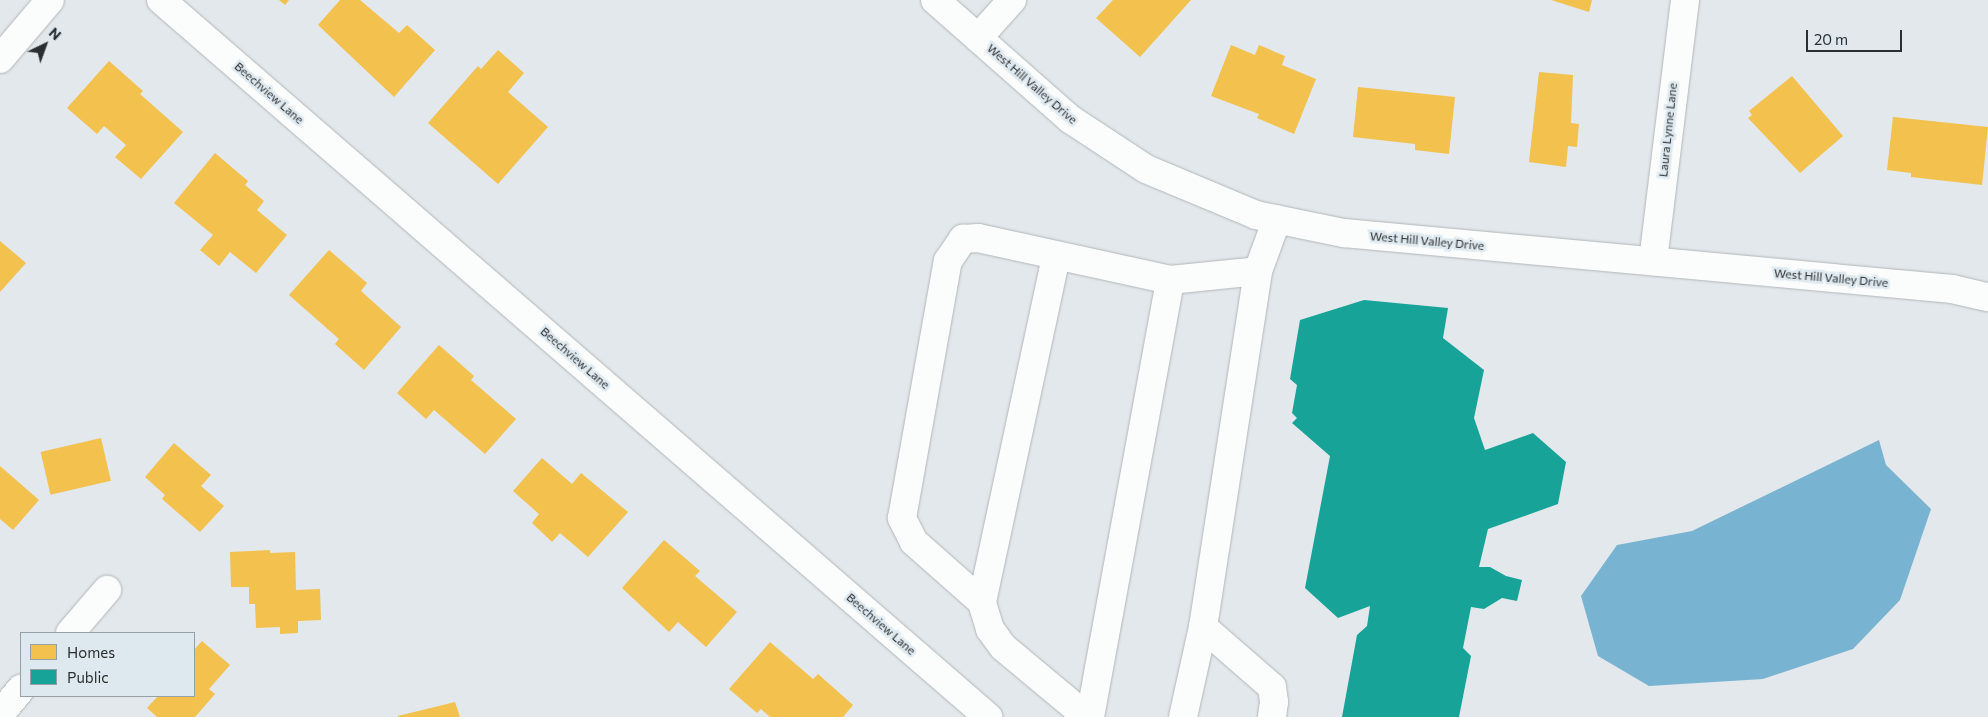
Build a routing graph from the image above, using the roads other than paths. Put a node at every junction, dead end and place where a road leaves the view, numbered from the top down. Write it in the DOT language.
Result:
graph roads {
  1 [pos="50,0"];
  2 [pos="161,0"];
  3 [pos="935,0"];
  4 [pos="1012,0"];
  5 [pos="1685,0"];
  6 [pos="978,38"];
  7 [pos="0,59"];
  8 [pos="1276,219"];
  9 [pos="1056,256"];
  10 [pos="1654,261"];
  11 [pos="1258,271"];
  12 [pos="1170,280"];
  13 [pos="1988,297"];
  14 [pos="107,590"];
  15 [pos="982,602"];
  16 [pos="1204,627"];
  17 [pos="71,632"];
  18 [pos="20,690"];
  19 [pos="0,714"];
  20 [pos="988,717"];
  21 [pos="1089,717"];
  22 [pos="1183,717"];
  23 [pos="1272,717"];
  1 -- 7 [label="street"];
  2 -- 20 [label="street, Beechview Lane"];
  3 -- 6 [label="street, West Hill Valley Drive"];
  4 -- 6 [label="street"];
  5 -- 10 [label="street, Laura Lynne Lane"];
  6 -- 8 [label="street, West Hill Valley Drive"];
  8 -- 10 [label="street, West Hill Valley Drive"];
  8 -- 11 [label="street"];
  9 -- 12 [label="street"];
  9 -- 15 [label="street"];
  9 -- 15 [label="street"];
  10 -- 13 [label="street, West Hill Valley Drive"];
  11 -- 12 [label="street"];
  11 -- 16 [label="street"];
  12 -- 21 [label="street"];
  14 -- 17 [label="street"];
  15 -- 21 [label="street"];
  16 -- 22 [label="street"];
  16 -- 23 [label="street"];
  18 -- 19 [label="street"];
}
